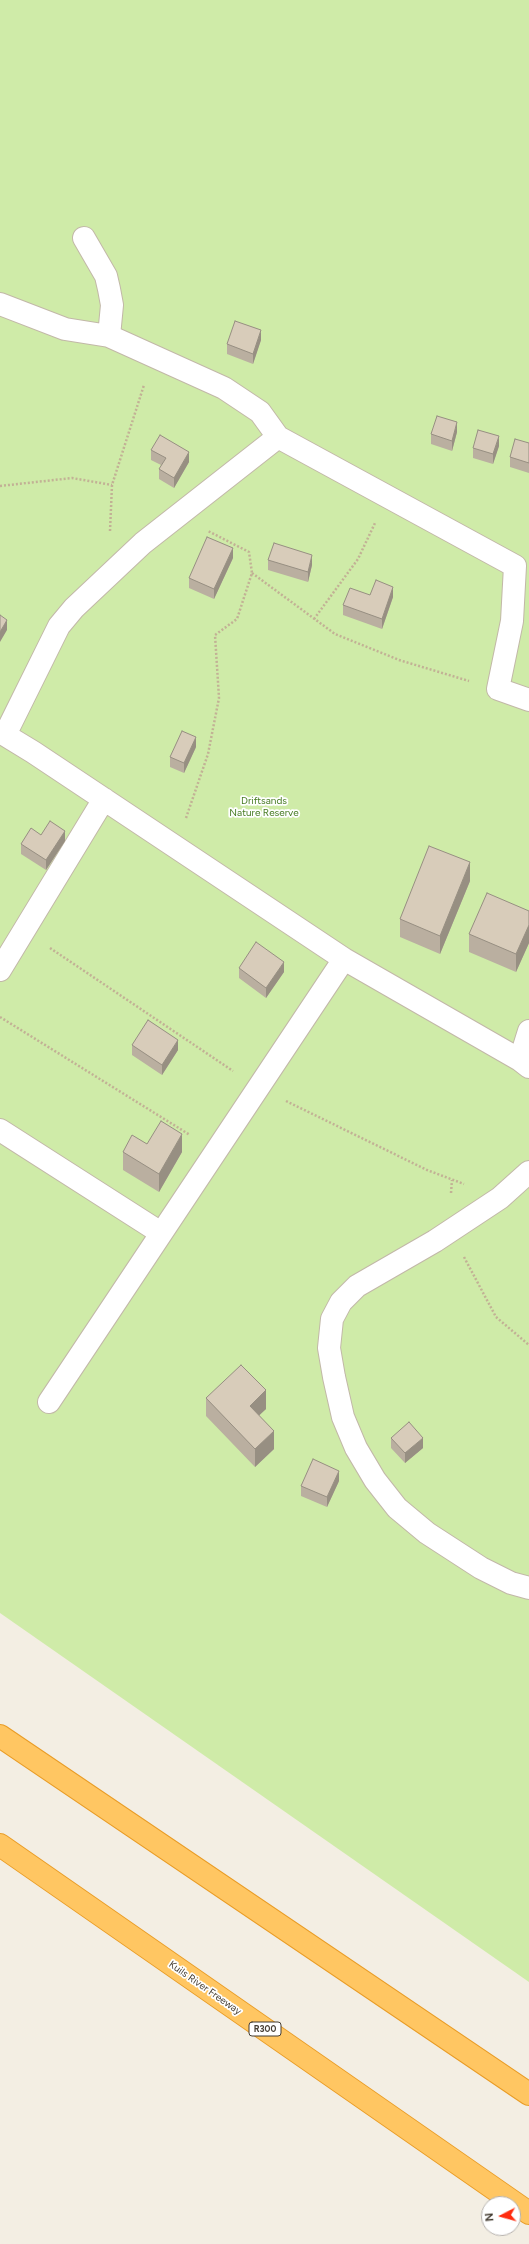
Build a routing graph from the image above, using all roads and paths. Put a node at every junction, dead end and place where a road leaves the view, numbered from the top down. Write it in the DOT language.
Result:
graph roads {
  1 [pos="84,238"];
  2 [pos="0,304"];
  3 [pos="109,336"];
  4 [pos="153,358"];
  5 [pos="278,437"];
  6 [pos="112,485"];
  7 [pos="0,486"];
  8 [pos="388,498"];
  9 [pos="178,516"];
  10 [pos="522,562"];
  11 [pos="252,573"];
  12 [pos="108,575"];
  13 [pos="314,618"];
  14 [pos="498,689"];
  15 [pos="529,700"];
  16 [pos="3,733"];
  17 [pos="104,799"];
  18 [pos="176,847"];
  19 [pos="344,959"];
  20 [pos="0,970"];
  21 [pos="0,1017"];
  22 [pos="529,1031"];
  23 [pos="524,1064"];
  24 [pos="0,1130"];
  25 [pos="216,1151"];
  26 [pos="529,1172"];
  27 [pos="452,1180"];
  28 [pos="450,1231"];
  29 [pos="161,1233"];
  30 [pos="529,1345"];
  31 [pos="49,1402"];
  32 [pos="529,1588"];
  33 [pos="0,1736"];
  34 [pos="0,1845"];
  35 [pos="529,2094"];
  36 [pos="529,2213"];
  1 -- 3 [label="street"];
  2 -- 3 [label="street"];
  3 -- 4 [label="street"];
  4 -- 5 [label="street"];
  4 -- 6 [label="path"];
  5 -- 8 [label="street"];
  5 -- 9 [label="street"];
  6 -- 7 [label="path"];
  6 -- 12 [label="path"];
  8 -- 10 [label="street"];
  8 -- 13 [label="path"];
  9 -- 11 [label="path"];
  9 -- 12 [label="street"];
  10 -- 14 [label="street"];
  11 -- 13 [label="path"];
  11 -- 18 [label="path"];
  12 -- 16 [label="street"];
  13 -- 14 [label="path"];
  14 -- 15 [label="street"];
  16 -- 17 [label="street"];
  17 -- 18 [label="street"];
  17 -- 20 [label="street"];
  18 -- 19 [label="street"];
  19 -- 23 [label="street"];
  19 -- 25 [label="street"];
  21 -- 25 [label="path"];
  22 -- 23 [label="street"];
  24 -- 29 [label="street"];
  25 -- 29 [label="street"];
  26 -- 28 [label="street"];
  27 -- 28 [label="path"];
  28 -- 30 [label="path"];
  28 -- 32 [label="street"];
  29 -- 31 [label="street"];
  33 -- 35 [label="highway"];
  34 -- 36 [label="highway, Kuils River Freeway / R300"];
}
